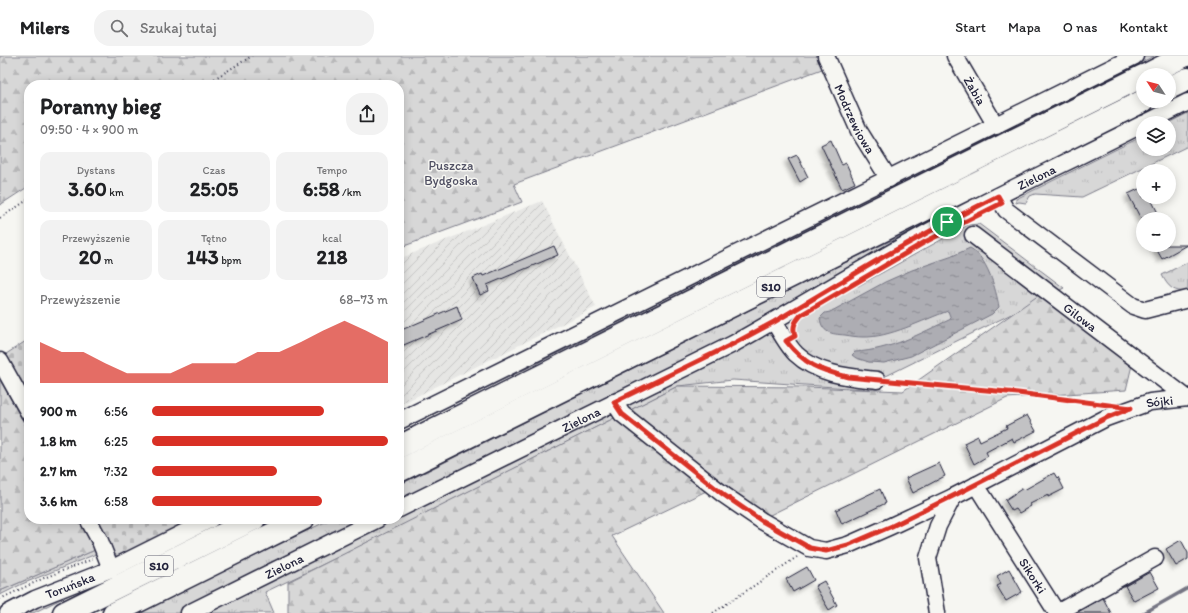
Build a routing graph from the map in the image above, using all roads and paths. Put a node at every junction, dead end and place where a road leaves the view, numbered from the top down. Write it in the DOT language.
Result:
graph roads {
  1 [pos="252,56"];
  2 [pos="826,56"];
  3 [pos="954,56"];
  4 [pos="1135,56"];
  5 [pos="1184,56"];
  6 [pos="1160,68"];
  7 [pos="1136,79"];
  8 [pos="1188,79"];
  9 [pos="212,80"];
  10 [pos="1176,85"];
  11 [pos="1188,102"];
  12 [pos="1136,104"];
  13 [pos="1160,116"];
  14 [pos="996,126"];
  15 [pos="1136,127"];
  16 [pos="888,179"];
  17 [pos="998,196"];
  18 [pos="24,202"];
  19 [pos="0,218"];
  20 [pos="973,235"];
  21 [pos="1188,299"];
  22 [pos="774,322"];
  23 [pos="0,361"];
  24 [pos="877,380"];
  25 [pos="1188,398"];
  26 [pos="614,402"];
  27 [pos="24,404"];
  28 [pos="1131,408"];
  29 [pos="404,420"];
  30 [pos="404,445"];
  31 [pos="404,469"];
  32 [pos="976,485"];
  33 [pos="953,496"];
  34 [pos="404,507"];
  35 [pos="91,524"];
  36 [pos="199,524"];
  37 [pos="244,524"];
  38 [pos="293,524"];
  39 [pos="368,524"];
  40 [pos="810,548"];
  41 [pos="1154,558"];
  42 [pos="108,561"];
  43 [pos="0,599"];
  44 [pos="8,613"];
  45 [pos="64,613"];
  46 [pos="114,613"];
  47 [pos="189,613"];
  48 [pos="713,613"];
  49 [pos="937,613"];
  1 -- 9 [label="path"];
  2 -- 16 [label="street, Modrzewiowa"];
  3 -- 14 [label="street, Żabia"];
  4 -- 14 [label="street"];
  5 -- 6 [label="highway"];
  7 -- 30 [label="highway, S10"];
  8 -- 10 [label="highway"];
  11 -- 13 [label="street"];
  12 -- 31 [label="highway, S10"];
  14 -- 16 [label="street"];
  15 -- 17 [label="street, Zielona"];
  16 -- 29 [label="street"];
  17 -- 21 [label="street"];
  17 -- 22 [label="street, Zielona"];
  18 -- 19 [label="path"];
  20 -- 25 [label="street, Gilowa"];
  22 -- 24 [label="street"];
  22 -- 26 [label="street, Zielona"];
  23 -- 27 [label="street"];
  24 -- 28 [label="path"];
  25 -- 28 [label="street, Sójki"];
  26 -- 34 [label="street, Zielona"];
  26 -- 40 [label="street, Sójki"];
  28 -- 32 [label="street, Sójki"];
  32 -- 33 [label="street, Sójki"];
  32 -- 41 [label="street, Sikorki"];
  33 -- 40 [label="street, Sójki"];
  33 -- 49 [label="street"];
  35 -- 42 [label="street"];
  36 -- 42 [label="street"];
  37 -- 45 [label="highway, S10"];
  38 -- 46 [label="highway, S10"];
  39 -- 47 [label="street, Zielona"];
  40 -- 48 [label="path"];
  42 -- 43 [label="path"];
  42 -- 44 [label="street, Toruńska"];
}
